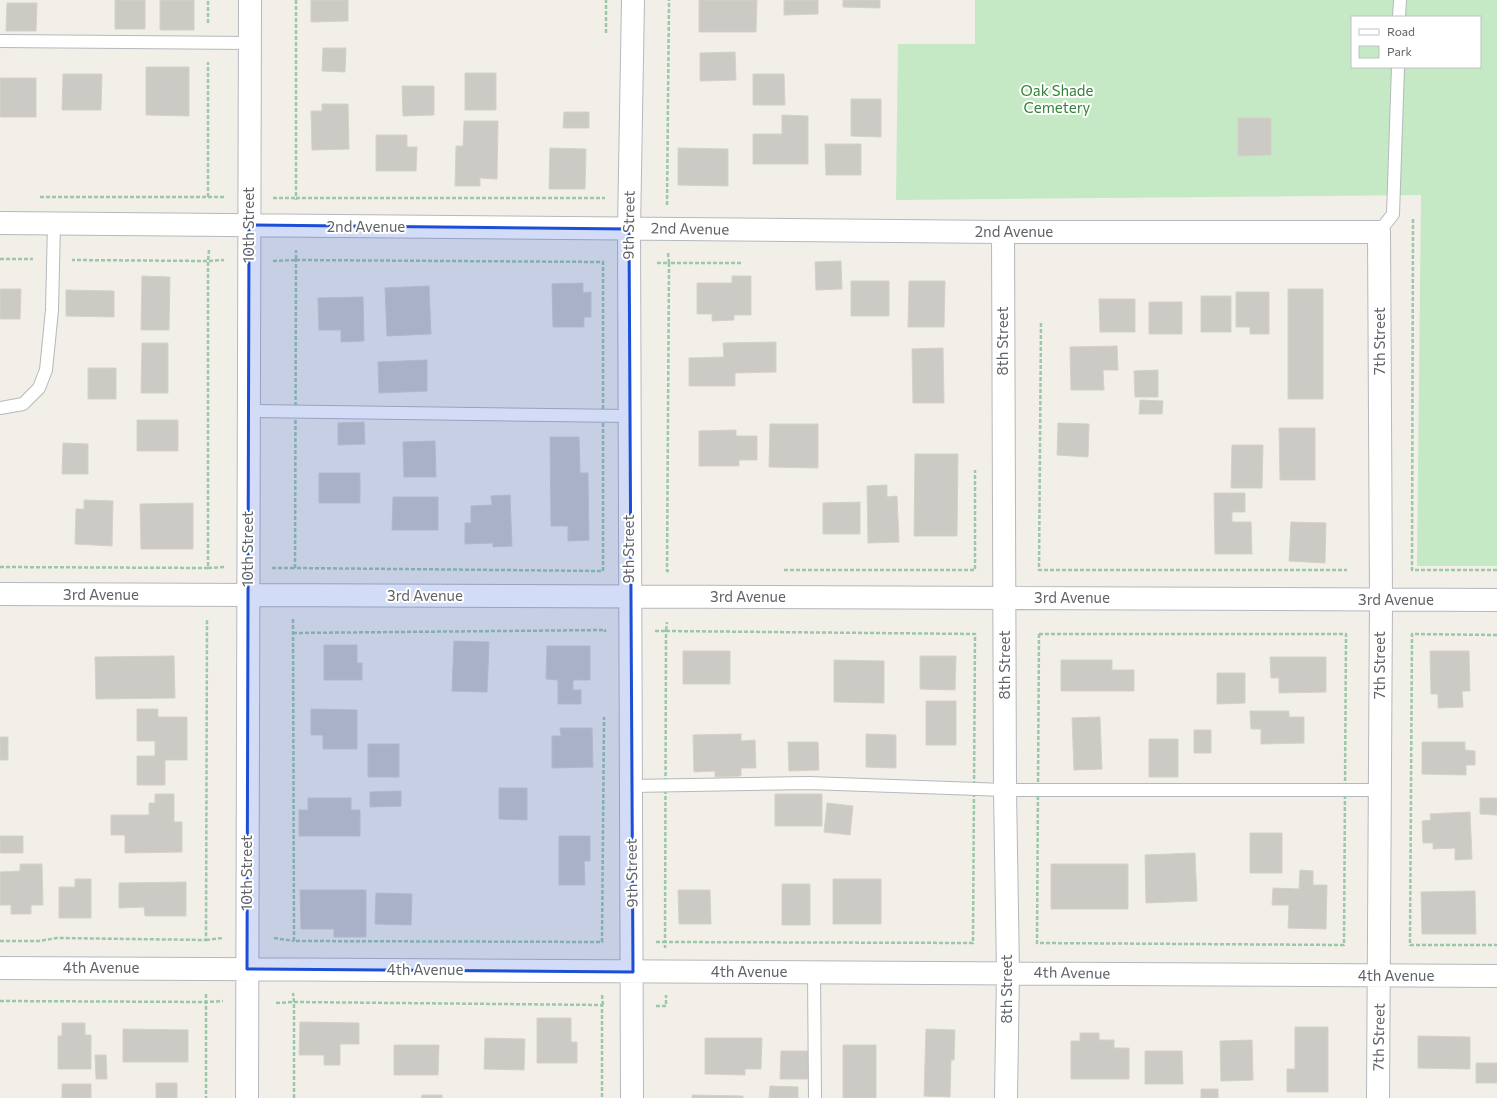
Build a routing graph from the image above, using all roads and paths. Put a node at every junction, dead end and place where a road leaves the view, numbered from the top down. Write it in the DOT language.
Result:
graph roads {
  1 [pos="208,0"];
  2 [pos="250,0"];
  3 [pos="296,0"];
  4 [pos="606,0"];
  5 [pos="633,0"];
  6 [pos="669,0"];
  7 [pos="1400,0"];
  8 [pos="1399,16"];
  9 [pos="606,40"];
  10 [pos="0,41"];
  11 [pos="208,43"];
  12 [pos="250,43"];
  13 [pos="1398,68"];
  14 [pos="605,190"];
  15 [pos="39,197"];
  16 [pos="667,209"];
  17 [pos="1413,218"];
  18 [pos="0,223"];
  19 [pos="54,224"];
  20 [pos="249,226"];
  21 [pos="629,228"];
  22 [pos="1003,232"];
  23 [pos="1379,232"];
  24 [pos="209,243"];
  25 [pos="296,246"];
  26 [pos="668,249"];
  27 [pos="0,259"];
  28 [pos="54,259"];
  29 [pos="227,260"];
  30 [pos="208,261"];
  31 [pos="270,261"];
  32 [pos="657,263"];
  33 [pos="669,263"];
  34 [pos="741,263"];
  35 [pos="1041,323"];
  36 [pos="0,408"];
  37 [pos="249,411"];
  38 [pos="629,416"];
  39 [pos="975,470"];
  40 [pos="0,567"];
  41 [pos="777,570"];
  42 [pos="1347,570"];
  43 [pos="1497,570"];
  44 [pos="675,571"];
  45 [pos="0,594"];
  46 [pos="248,596"];
  47 [pos="629,597"];
  48 [pos="1005,598"];
  49 [pos="1381,600"];
  50 [pos="1497,600"];
  51 [pos="207,617"];
  52 [pos="293,618"];
  53 [pos="667,619"];
  54 [pos="655,631"];
  55 [pos="293,633"];
  56 [pos="1497,635"];
  57 [pos="605,638"];
  58 [pos="604,710"];
  59 [pos="631,786"];
  60 [pos="1005,790"];
  61 [pos="1379,790"];
  62 [pos="226,938"];
  63 [pos="274,938"];
  64 [pos="206,940"];
  65 [pos="294,940"];
  66 [pos="0,941"];
  67 [pos="1497,945"];
  68 [pos="206,947"];
  69 [pos="294,948"];
  70 [pos="0,968"];
  71 [pos="247,969"];
  72 [pos="633,972"];
  73 [pos="814,972"];
  74 [pos="1008,972"];
  75 [pos="1379,976"];
  76 [pos="1497,976"];
  77 [pos="206,987"];
  78 [pos="293,988"];
  79 [pos="666,991"];
  80 [pos="0,1001"];
  81 [pos="206,1002"];
  82 [pos="223,1002"];
  83 [pos="294,1002"];
  84 [pos="276,1003"];
  85 [pos="649,1006"];
  86 [pos="206,1098"];
  87 [pos="247,1098"];
  88 [pos="294,1098"];
  89 [pos="602,1098"];
  90 [pos="632,1098"];
  91 [pos="815,1098"];
  92 [pos="1006,1098"];
  93 [pos="1378,1098"];
  1 -- 11 [label="path"];
  2 -- 12 [label="street, 10th Street"];
  3 -- 14 [label="path"];
  4 -- 9 [label="path"];
  5 -- 21 [label="street, 9th Street"];
  6 -- 16 [label="path"];
  7 -- 8 [label="lane"];
  10 -- 11 [label="lane"];
  11 -- 12 [label="lane"];
  11 -- 15 [label="path"];
  12 -- 20 [label="street, 10th Street"];
  13 -- 23 [label="lane"];
  17 -- 43 [label="path"];
  18 -- 19 [label="street, 2nd Avenue"];
  19 -- 20 [label="street, 2nd Avenue"];
  19 -- 28 [label="lane"];
  20 -- 21 [label="street, 2nd Avenue"];
  20 -- 37 [label="street, 10th Street"];
  21 -- 22 [label="street, 2nd Avenue"];
  21 -- 38 [label="street, 9th Street"];
  22 -- 23 [label="street, 2nd Avenue"];
  22 -- 48 [label="street, 8th Street"];
  23 -- 49 [label="street, 7th Street"];
  24 -- 30 [label="path"];
  25 -- 31 [label="path"];
  26 -- 33 [label="path"];
  27 -- 28 [label="path"];
  28 -- 30 [label="path"];
  28 -- 36 [label="lane"];
  29 -- 30 [label="path"];
  30 -- 40 [label="path"];
  32 -- 33 [label="path"];
  33 -- 34 [label="path"];
  33 -- 44 [label="path"];
  35 -- 42 [label="path"];
  37 -- 38 [label="lane"];
  37 -- 46 [label="street, 10th Street"];
  38 -- 47 [label="street, 9th Street"];
  39 -- 41 [label="path"];
  45 -- 46 [label="street, 3rd Avenue"];
  46 -- 47 [label="street, 3rd Avenue"];
  46 -- 71 [label="street, 10th Street"];
  47 -- 48 [label="street, 3rd Avenue"];
  47 -- 59 [label="street, 9th Street"];
  48 -- 49 [label="street, 3rd Avenue"];
  48 -- 60 [label="street, 8th Street"];
  49 -- 50 [label="street, 3rd Avenue"];
  49 -- 61 [label="street, 7th Street"];
  51 -- 64 [label="path"];
  52 -- 55 [label="path"];
  53 -- 54 [label="path"];
  55 -- 57 [label="path"];
  55 -- 65 [label="path"];
  56 -- 67 [label="path"];
  58 -- 65 [label="path"];
  59 -- 60 [label="lane"];
  59 -- 72 [label="street, 9th Street"];
  60 -- 61 [label="lane"];
  60 -- 74 [label="street, 8th Street"];
  61 -- 75 [label="street, 7th Street"];
  62 -- 64 [label="path"];
  63 -- 65 [label="path"];
  64 -- 66 [label="path"];
  64 -- 68 [label="path"];
  65 -- 69 [label="path"];
  70 -- 71 [label="street, 4th Avenue"];
  71 -- 72 [label="street, 4th Avenue"];
  71 -- 87 [label="street, 10th Street"];
  72 -- 73 [label="street, 4th Avenue"];
  72 -- 90 [label="street, 9th Street"];
  73 -- 74 [label="street, 4th Avenue"];
  73 -- 91 [label="lane"];
  74 -- 75 [label="street, 4th Avenue"];
  74 -- 92 [label="street, 8th Street"];
  75 -- 76 [label="street, 4th Avenue"];
  75 -- 93 [label="street, 7th Street"];
  77 -- 81 [label="path"];
  78 -- 83 [label="path"];
  79 -- 85 [label="path"];
  80 -- 81 [label="path"];
  81 -- 82 [label="path"];
  81 -- 86 [label="path"];
  83 -- 84 [label="path"];
  83 -- 88 [label="path"];
  83 -- 89 [label="path"];
}
